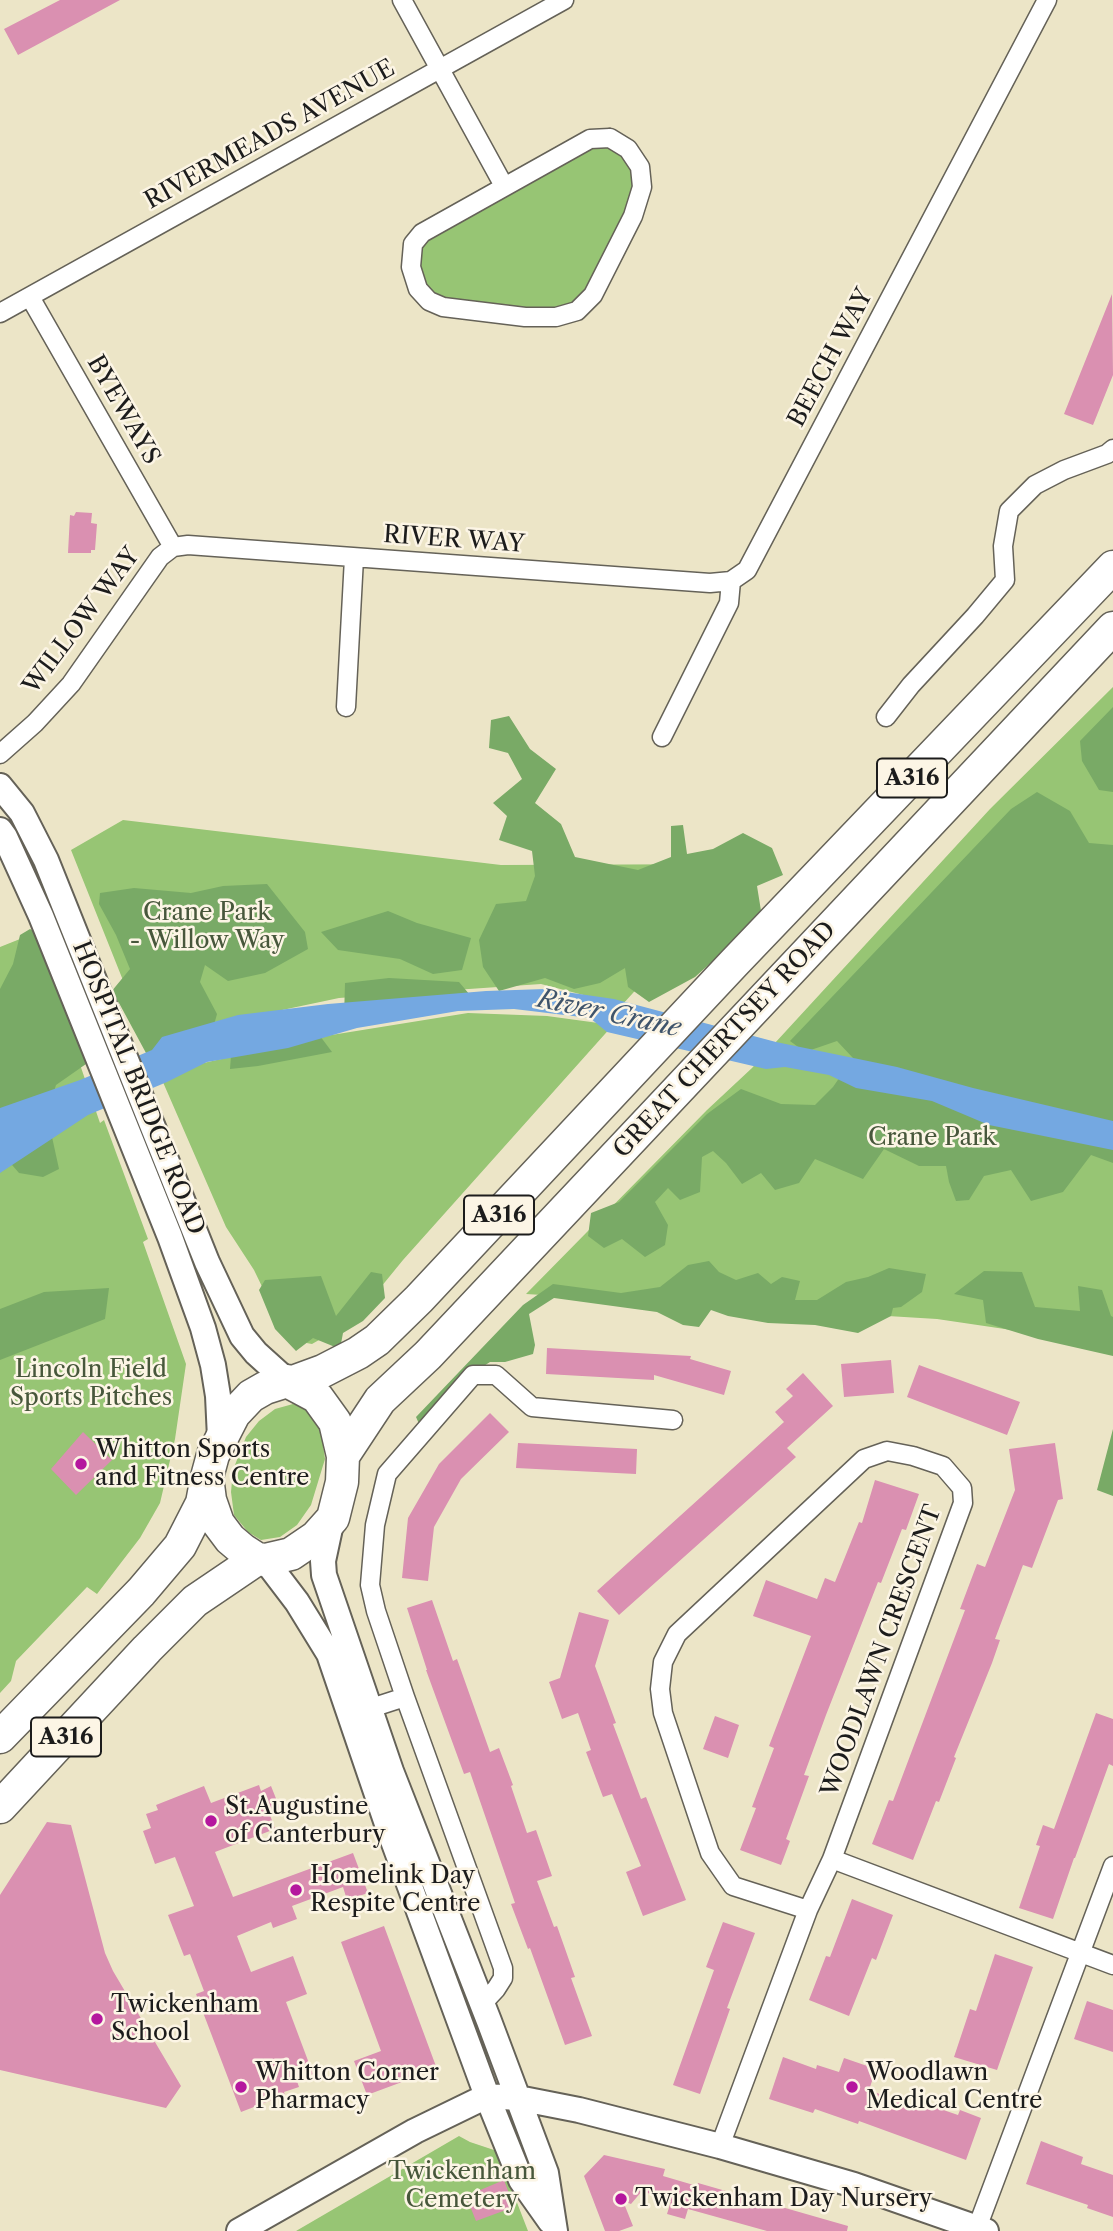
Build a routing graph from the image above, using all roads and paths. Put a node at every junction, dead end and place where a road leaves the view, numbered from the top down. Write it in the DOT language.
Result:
graph roads {
  1 [pos="402,0"];
  2 [pos="564,0"];
  3 [pos="1047,0"];
  4 [pos="440,68"];
  5 [pos="504,186"];
  6 [pos="30,296"];
  7 [pos="0,313"];
  8 [pos="1113,449"];
  9 [pos="173,547"];
  10 [pos="354,558"];
  11 [pos="1113,567"];
  12 [pos="731,581"];
  13 [pos="1113,628"];
  14 [pos="346,707"];
  15 [pos="886,717"];
  16 [pos="662,737"];
  17 [pos="0,754"];
  18 [pos="0,786"];
  19 [pos="0,830"];
  20 [pos="65,906"];
  21 [pos="41,916"];
  22 [pos="290,1382"];
  23 [pos="673,1420"];
  24 [pos="220,1438"];
  25 [pos="343,1456"];
  26 [pos="207,1477"];
  27 [pos="333,1518"];
  28 [pos="261,1559"];
  29 [pos="405,1697"];
  30 [pos="359,1713"];
  31 [pos="0,1737"];
  32 [pos="0,1807"];
  33 [pos="832,1859"];
  34 [pos="1113,1866"];
  35 [pos="807,1910"];
  36 [pos="1081,1953"];
  37 [pos="1113,1965"];
  38 [pos="482,2004"];
  39 [pos="487,2096"];
  40 [pos="518,2098"];
  41 [pos="720,2146"];
  42 [pos="554,2227"];
  43 [pos="981,2229"];
  44 [pos="239,2231"];
  1 -- 4 [label="street"];
  2 -- 4 [label="street, RIVERMEADS AVENUE"];
  3 -- 12 [label="street, BEECH WAY"];
  4 -- 5 [label="street"];
  4 -- 6 [label="street, RIVERMEADS AVENUE"];
  5 -- 5 [label="street"];
  6 -- 7 [label="street, RIVERMEADS AVENUE"];
  6 -- 9 [label="street, BYEWAYS"];
  8 -- 15 [label="street"];
  9 -- 10 [label="street, RIVER WAY"];
  9 -- 17 [label="street, WILLOW WAY"];
  10 -- 12 [label="street, RIVER WAY"];
  10 -- 14 [label="street"];
  11 -- 22 [label="highway, GREAT CHERTSEY ROAD / A316"];
  12 -- 16 [label="street"];
  13 -- 25 [label="highway, GREAT CHERTSEY ROAD / A316"];
  18 -- 20 [label="main road, HOSPITAL BRIDGE ROAD"];
  19 -- 21 [label="main road, HOSPITAL BRIDGE ROAD"];
  20 -- 21 [label="main road"];
  20 -- 22 [label="main road, HOSPITAL BRIDGE ROAD"];
  21 -- 24 [label="main road, HOSPITAL BRIDGE ROAD"];
  22 -- 24 [label="highway, A316"];
  22 -- 25 [label="highway, A316"];
  23 -- 29 [label="street"];
  24 -- 26 [label="highway, A316"];
  25 -- 27 [label="highway, A316"];
  26 -- 28 [label="highway, A316"];
  26 -- 31 [label="highway, A316"];
  27 -- 28 [label="highway, A316"];
  27 -- 30 [label="main road"];
  28 -- 30 [label="main road"];
  28 -- 32 [label="highway, A316"];
  29 -- 30 [label="street"];
  29 -- 38 [label="street"];
  30 -- 38 [label="main road"];
  30 -- 39 [label="main road"];
  33 -- 35 [label="street, WOODLAWN CRESCENT"];
  33 -- 35 [label="street, WOODLAWN CRESCENT"];
  33 -- 36 [label="street"];
  34 -- 36 [label="street"];
  35 -- 41 [label="street, WOODLAWN CRESCENT"];
  36 -- 37 [label="street"];
  36 -- 43 [label="street"];
  38 -- 40 [label="main road"];
  39 -- 40 [label="main road"];
  39 -- 42 [label="main road"];
  39 -- 44 [label="main road"];
  40 -- 41 [label="main road"];
  40 -- 42 [label="main road"];
  41 -- 43 [label="main road"];
}
